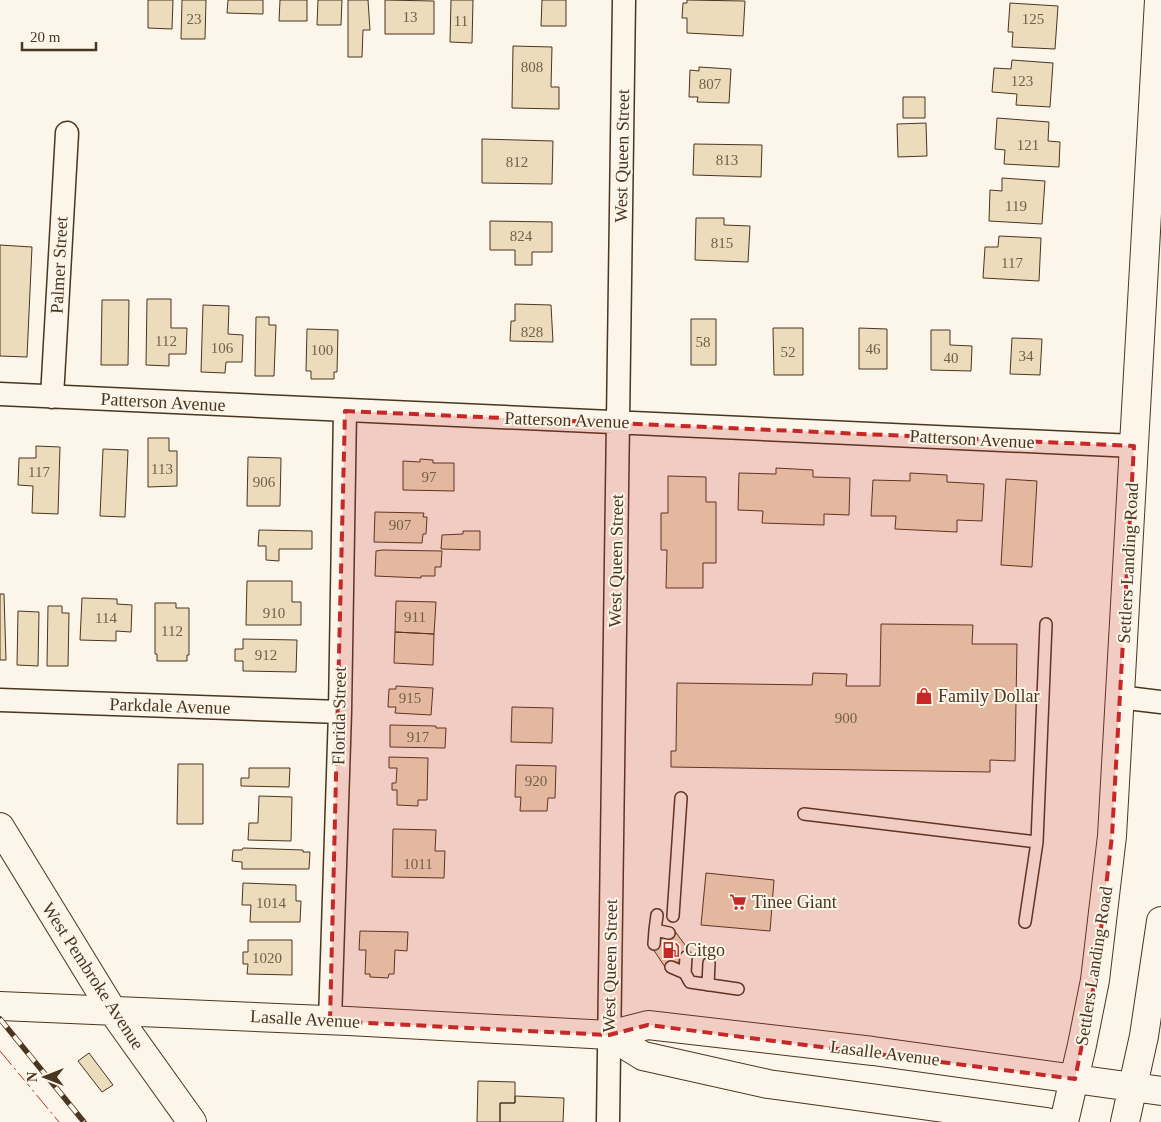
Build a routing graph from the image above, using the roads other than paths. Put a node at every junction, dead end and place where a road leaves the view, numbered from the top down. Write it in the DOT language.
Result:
graph roads {
  1 [pos="624,0"];
  2 [pos="1159,0"];
  3 [pos="67,133"];
  4 [pos="0,394"];
  5 [pos="52,397"];
  6 [pos="346,412"];
  7 [pos="618,421"];
  8 [pos="1134,446"];
  9 [pos="1046,624"];
  10 [pos="1120,697"];
  11 [pos="0,700"];
  12 [pos="1161,702"];
  13 [pos="340,712"];
  14 [pos="681,798"];
  15 [pos="804,814"];
  16 [pos="0,827"];
  17 [pos="1037,842"];
  18 [pos="656,915"];
  19 [pos="673,916"];
  20 [pos="1161,921"];
  21 [pos="1025,922"];
  22 [pos="655,930"];
  23 [pos="669,933"];
  24 [pos="654,944"];
  25 [pos="686,956"];
  26 [pos="709,963"];
  27 [pos="670,967"];
  28 [pos="685,973"];
  29 [pos="708,985"];
  30 [pos="738,989"];
  31 [pos="0,1006"];
  32 [pos="112,1010"];
  33 [pos="330,1020"];
  34 [pos="609,1035"];
  35 [pos="1075,1079"];
  36 [pos="1134,1087"];
  37 [pos="1161,1091"];
  38 [pos="192,1122"];
  39 [pos="608,1122"];
  40 [pos="1047,1122"];
  41 [pos="1064,1122"];
  42 [pos="1125,1122"];
  1 -- 7 [label="street, West Queen Street"];
  2 -- 8 [label="main road, Settlers Landing Road"];
  3 -- 5 [label="street, Palmer Street"];
  4 -- 5 [label="street, Patterson Avenue"];
  5 -- 6 [label="street, Patterson Avenue"];
  6 -- 7 [label="street, Patterson Avenue"];
  6 -- 13 [label="street, Florida Street"];
  7 -- 8 [label="street, Patterson Avenue"];
  7 -- 34 [label="street, West Queen Street"];
  8 -- 10 [label="main road, Settlers Landing Road"];
  9 -- 17 [label="lane"];
  10 -- 12 [label="street"];
  10 -- 35 [label="main road, Settlers Landing Road"];
  11 -- 13 [label="street, Parkdale Avenue"];
  13 -- 33 [label="street, Florida Street"];
  14 -- 19 [label="lane"];
  15 -- 17 [label="lane"];
  16 -- 32 [label="main road, West Pembroke Avenue"];
  17 -- 21 [label="lane"];
  18 -- 22 [label="lane"];
  20 -- 36 [label="main road"];
  22 -- 23 [label="lane"];
  22 -- 24 [label="lane"];
  25 -- 28 [label="lane"];
  26 -- 29 [label="lane"];
  27 -- 28 [label="lane"];
  28 -- 29 [label="lane"];
  29 -- 30 [label="lane"];
  31 -- 32 [label="main road, Lasalle Avenue"];
  32 -- 33 [label="main road, Lasalle Avenue"];
  32 -- 38 [label="main road, West Pembroke Avenue"];
  33 -- 34 [label="main road, Lasalle Avenue"];
  34 -- 35 [label="main road, Lasalle Avenue"];
  34 -- 39 [label="street, West Queen Street"];
  34 -- 40 [label="main road, Lasalle Avenue"];
  35 -- 36 [label="main road, Lasalle Avenue"];
  35 -- 41 [label="main road, Settlers Landing Road"];
  36 -- 37 [label="main road, Lasalle Avenue"];
  36 -- 42 [label="main road"];
}
